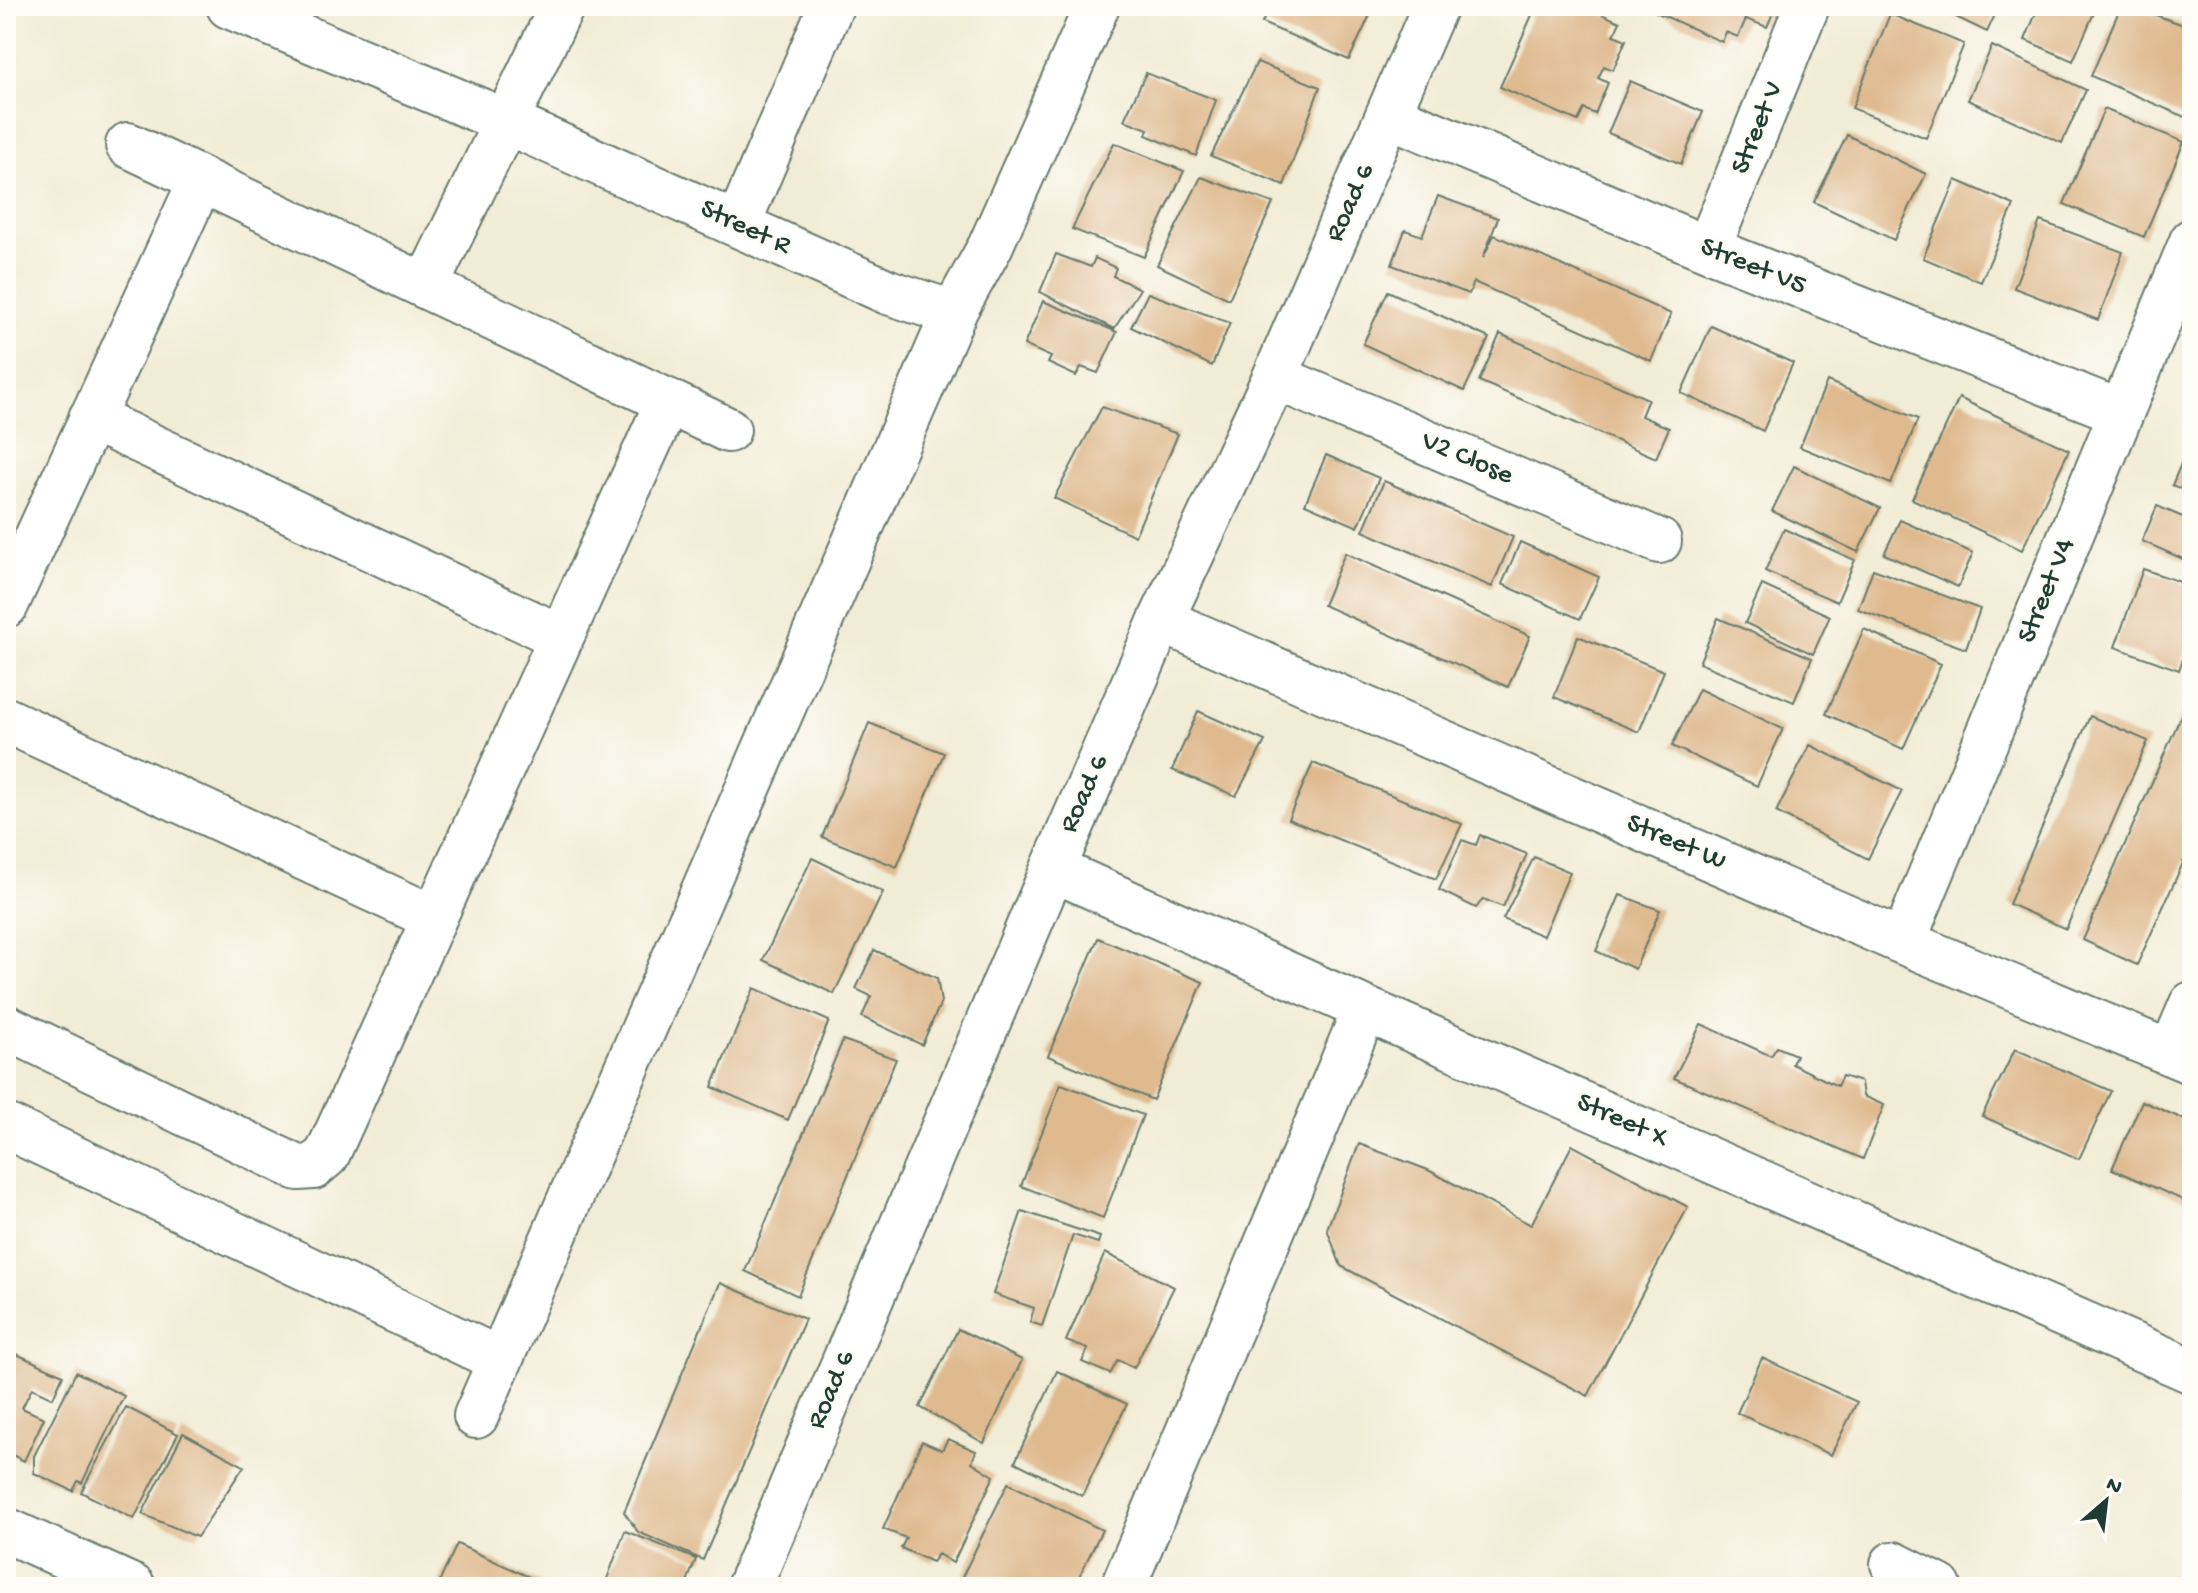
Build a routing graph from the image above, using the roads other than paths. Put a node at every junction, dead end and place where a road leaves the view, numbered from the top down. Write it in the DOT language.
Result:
graph roads {
  1 [pos="229,6"];
  2 [pos="562,6"];
  3 [pos="831,6"];
  4 [pos="1097,6"];
  5 [pos="1435,6"];
  6 [pos="1807,6"];
  7 [pos="1389,115"];
  8 [pos="505,121"];
  9 [pos="128,145"];
  10 [pos="201,180"];
  11 [pos="738,224"];
  12 [pos="2192,241"];
  13 [pos="1708,249"];
  14 [pos="426,286"];
  15 [pos="956,308"];
  16 [pos="1275,377"];
  17 [pos="668,401"];
  18 [pos="2120,412"];
  19 [pos="91,418"];
  20 [pos="728,430"];
  21 [pos="1659,541"];
  22 [pos="6,605"];
  23 [pos="1161,620"];
  24 [pos="561,637"];
  25 [pos="6,720"];
  26 [pos="1053,869"];
  27 [pos="434,918"];
  28 [pos="1903,942"];
  29 [pos="2192,1004"];
  30 [pos="1365,1009"];
  31 [pos="6,1027"];
  32 [pos="2182,1057"];
  33 [pos="6,1126"];
  34 [pos="500,1360"];
  35 [pos="2192,1371"];
  36 [pos="476,1416"];
  37 [pos="6,1530"];
  38 [pos="1893,1564"];
  39 [pos="133,1587"];
  40 [pos="749,1587"];
  41 [pos="1123,1587"];
  42 [pos="1939,1587"];
  1 -- 8 [label="street, Street R"];
  2 -- 8 [label="street"];
  3 -- 11 [label="street"];
  4 -- 15 [label="street"];
  5 -- 7 [label="street, Road 6"];
  6 -- 13 [label="street, Street V"];
  7 -- 13 [label="street, Street V5"];
  7 -- 16 [label="street, Road 6"];
  8 -- 11 [label="street, Street R"];
  8 -- 14 [label="street"];
  9 -- 10 [label="street"];
  10 -- 14 [label="street"];
  10 -- 19 [label="street"];
  11 -- 15 [label="street, Street R"];
  12 -- 18 [label="street, Street V4"];
  13 -- 18 [label="street, Street V5"];
  14 -- 17 [label="street"];
  15 -- 34 [label="street"];
  16 -- 21 [label="street, V2 Close"];
  16 -- 23 [label="street, Road 6"];
  17 -- 20 [label="street"];
  17 -- 24 [label="street"];
  18 -- 28 [label="street, Street V4"];
  19 -- 22 [label="street"];
  19 -- 24 [label="street"];
  23 -- 26 [label="street, Road 6"];
  23 -- 28 [label="street, Street W"];
  24 -- 27 [label="street"];
  25 -- 27 [label="street"];
  26 -- 30 [label="street, Street X"];
  26 -- 40 [label="street, Road 6"];
  27 -- 31 [label="street"];
  28 -- 32 [label="street, Street W"];
  29 -- 32 [label="street"];
  30 -- 35 [label="street, Street X"];
  30 -- 41 [label="street"];
  33 -- 34 [label="street"];
  34 -- 36 [label="street"];
  37 -- 39 [label="street"];
  38 -- 42 [label="street"];
}
